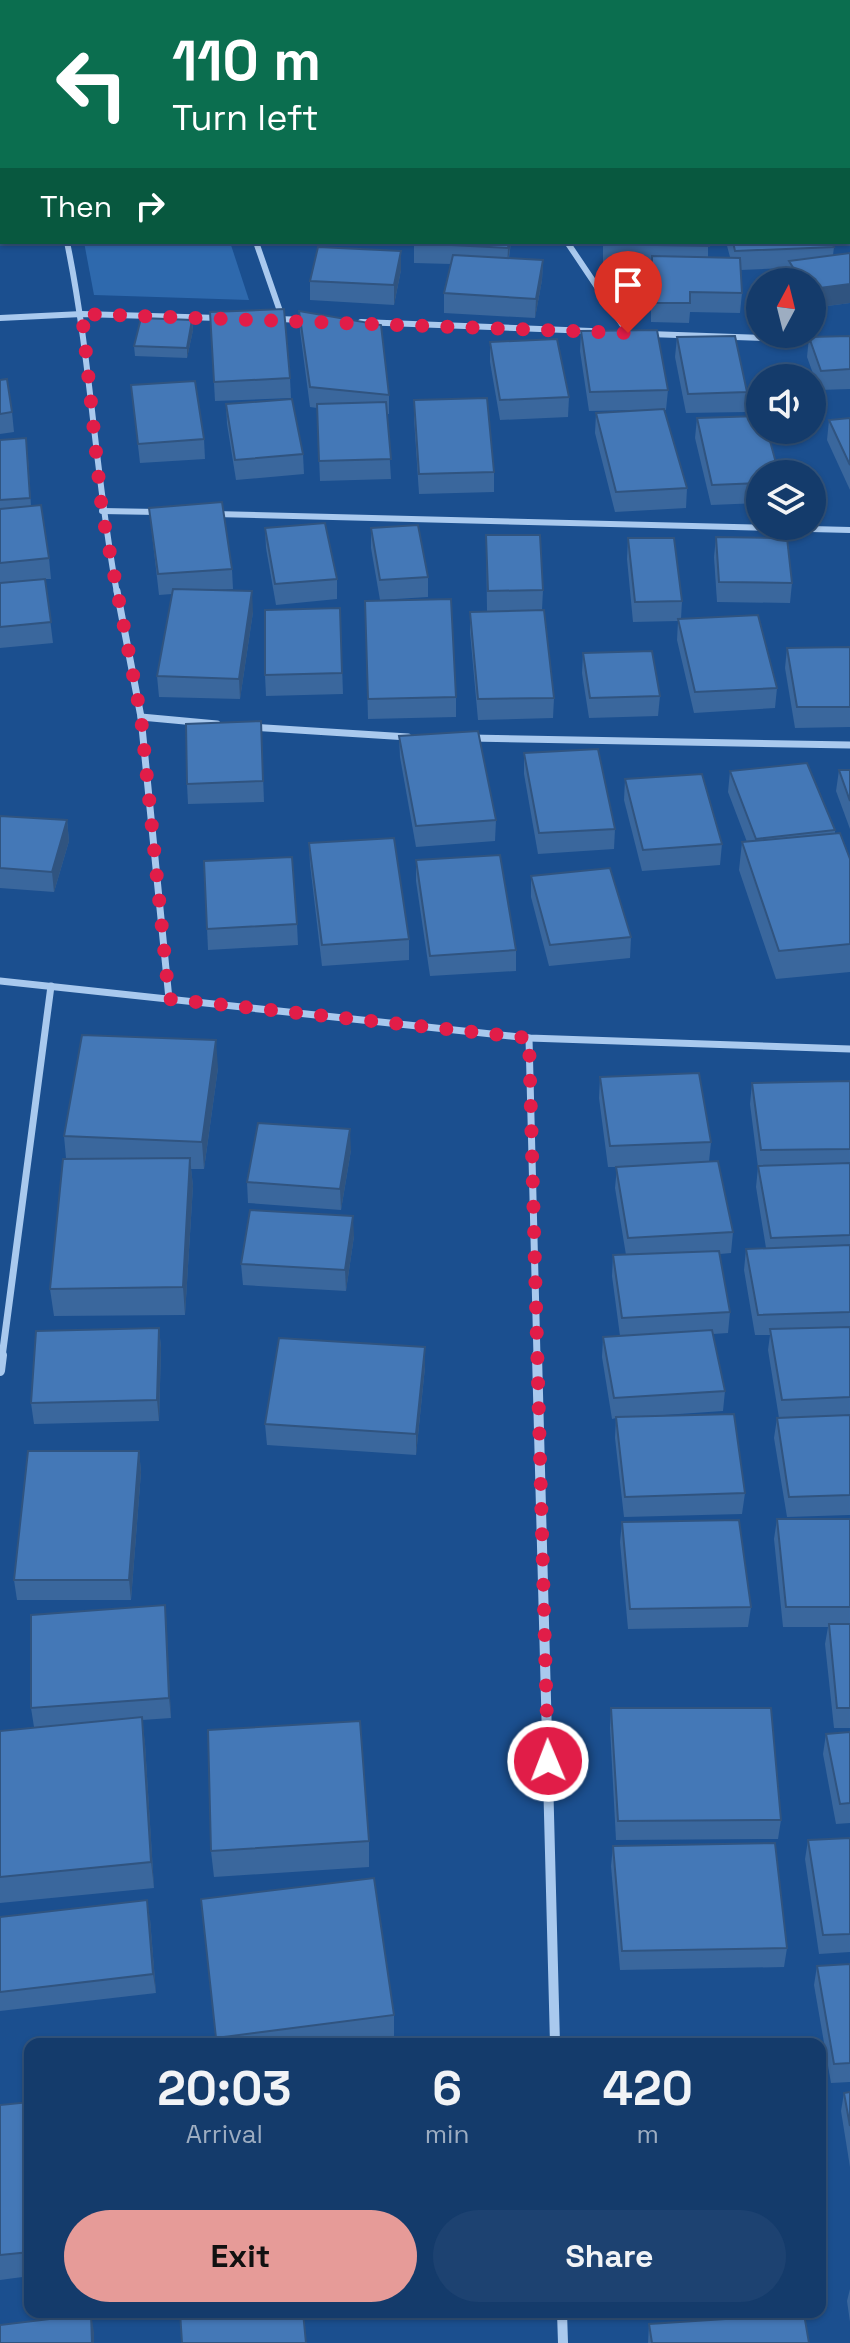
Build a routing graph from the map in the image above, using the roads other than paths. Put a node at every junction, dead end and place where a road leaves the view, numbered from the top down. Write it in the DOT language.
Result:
graph roads {
  1 [pos="67,244"];
  2 [pos="257,244"];
  3 [pos="568,244"];
  4 [pos="82,314"];
  5 [pos="0,318"];
  6 [pos="221,318"];
  7 [pos="267,319"];
  8 [pos="283,319"];
  9 [pos="314,321"];
  10 [pos="346,322"];
  11 [pos="597,332"];
  12 [pos="612,332"];
  13 [pos="628,333"];
  14 [pos="834,340"];
  15 [pos="102,511"];
  16 [pos="166,512"];
  17 [pos="213,514"];
  18 [pos="850,530"];
  19 [pos="141,717"];
  20 [pos="220,724"];
  21 [pos="236,725"];
  22 [pos="424,737"];
  23 [pos="455,738"];
  24 [pos="850,745"];
  25 [pos="0,981"];
  26 [pos="51,986"];
  27 [pos="169,999"];
  28 [pos="529,1038"];
  29 [pos="850,1049"];
  30 [pos="4,1305"];
  31 [pos="0,1371"];
  32 [pos="555,2038"];
  33 [pos="562,2318"];
  34 [pos="563,2343"];
  1 -- 4 [label="street"];
  2 -- 8 [label="street"];
  3 -- 13 [label="street"];
  4 -- 5 [label="street"];
  4 -- 6 [label="street"];
  4 -- 15 [label="street"];
  7 -- 8 [label="street"];
  8 -- 9 [label="street"];
  10 -- 11 [label="street"];
  12 -- 13 [label="street"];
  13 -- 14 [label="street"];
  15 -- 16 [label="street"];
  15 -- 19 [label="street"];
  17 -- 18 [label="street"];
  19 -- 20 [label="street"];
  19 -- 27 [label="street"];
  21 -- 22 [label="street"];
  23 -- 24 [label="street"];
  25 -- 26 [label="street"];
  26 -- 27 [label="street"];
  26 -- 30 [label="street"];
  27 -- 28 [label="street"];
  28 -- 29 [label="street"];
  28 -- 32 [label="street"];
  30 -- 31 [label="street"];
  33 -- 34 [label="street"];
}
